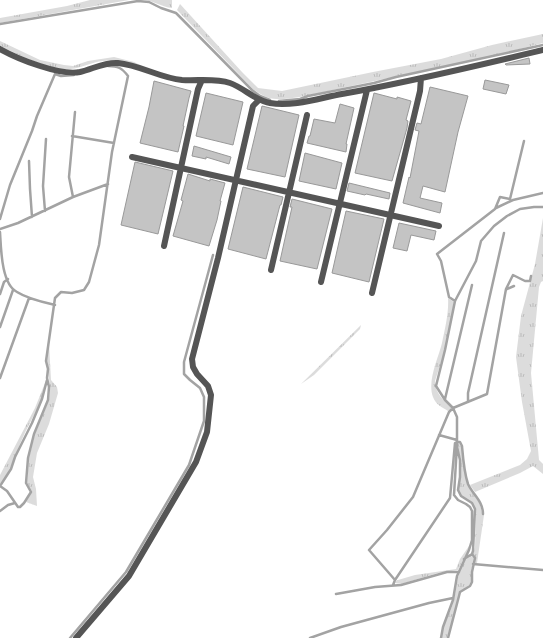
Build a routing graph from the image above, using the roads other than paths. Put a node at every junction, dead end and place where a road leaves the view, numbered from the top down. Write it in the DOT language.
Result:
graph roads {
  1 [pos="0,49"];
  2 [pos="543,50"];
  3 [pos="421,78"];
  4 [pos="202,80"];
  5 [pos="367,90"];
  6 [pos="259,100"];
  7 [pos="307,115"];
  8 [pos="132,157"];
  9 [pos="181,168"];
  10 [pos="236,180"];
  11 [pos="288,192"];
  12 [pos="340,204"];
  13 [pos="391,215"];
  14 [pos="439,226"];
  15 [pos="164,246"];
  16 [pos="271,270"];
  17 [pos="321,282"];
  18 [pos="372,293"];
  19 [pos="76,638"];
  1 -- 4 [label="street"];
  2 -- 3 [label="street"];
  3 -- 5 [label="street"];
  3 -- 13 [label="street"];
  4 -- 6 [label="street"];
  4 -- 9 [label="street"];
  5 -- 6 [label="street"];
  5 -- 12 [label="street"];
  6 -- 10 [label="street"];
  7 -- 11 [label="street"];
  8 -- 9 [label="street"];
  9 -- 10 [label="street"];
  9 -- 15 [label="street"];
  10 -- 11 [label="street"];
  10 -- 19 [label="street"];
  11 -- 12 [label="street"];
  11 -- 16 [label="street"];
  12 -- 13 [label="street"];
  12 -- 17 [label="street"];
  13 -- 14 [label="street"];
  13 -- 18 [label="street"];
}
